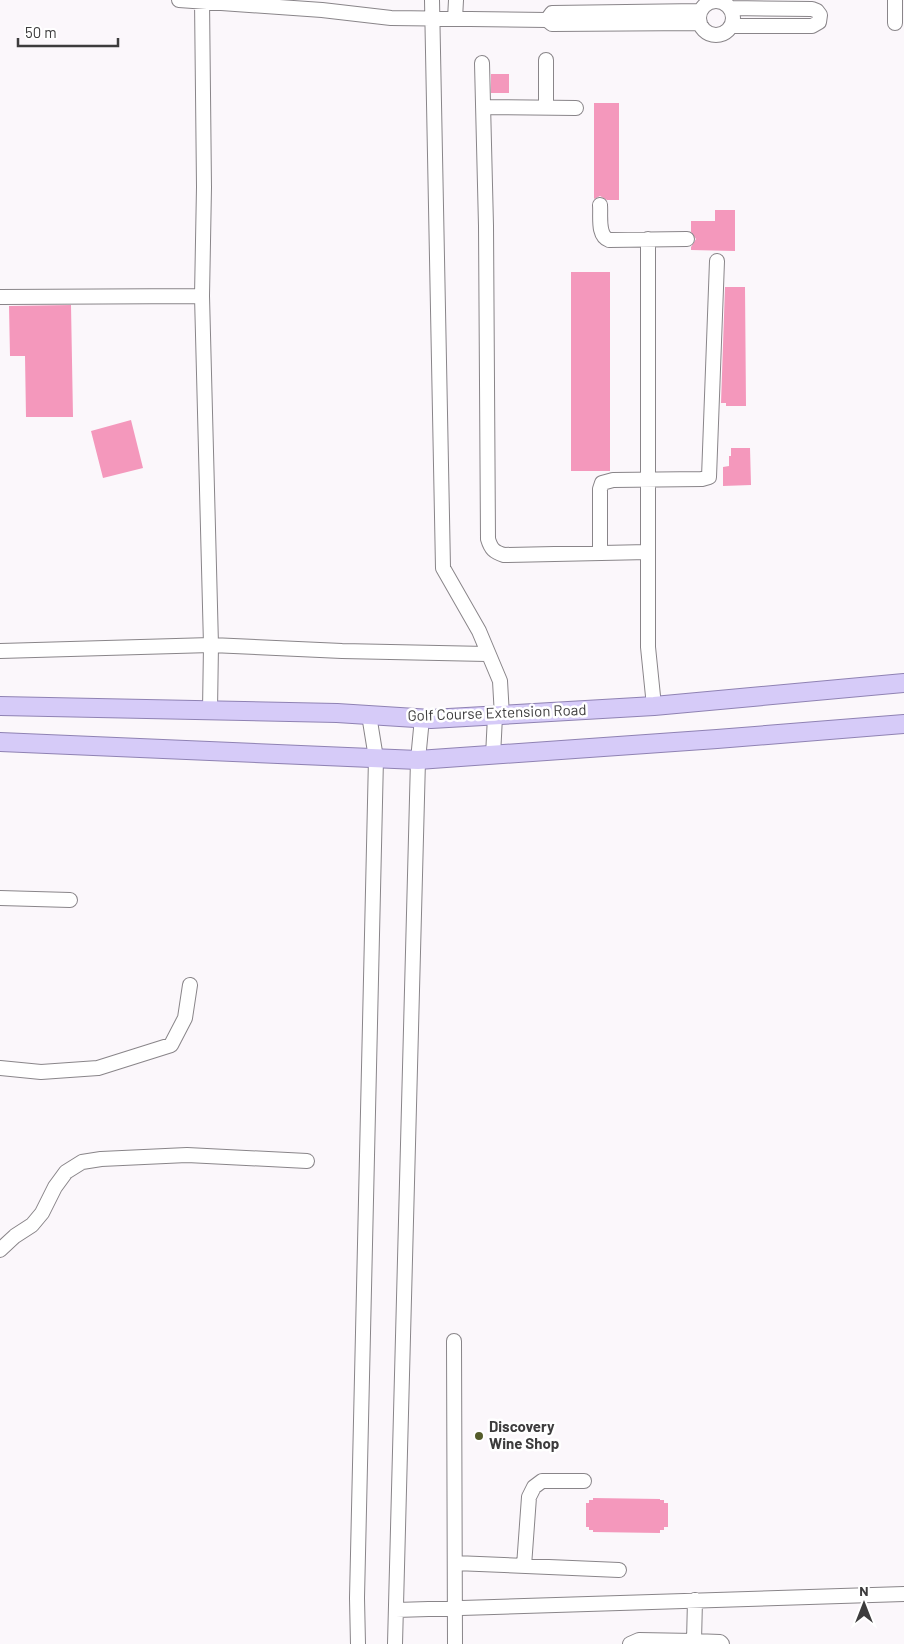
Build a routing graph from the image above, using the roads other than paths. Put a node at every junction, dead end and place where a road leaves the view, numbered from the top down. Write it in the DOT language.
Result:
graph roads {
  1 [pos="179,0"];
  2 [pos="202,0"];
  3 [pos="432,0"];
  4 [pos="456,0"];
  5 [pos="895,0"];
  6 [pos="729,4"];
  7 [pos="701,10"];
  8 [pos="432,19"];
  9 [pos="456,19"];
  10 [pos="895,23"];
  11 [pos="732,26"];
  12 [pos="546,60"];
  13 [pos="482,63"];
  14 [pos="483,107"];
  15 [pos="546,107"];
  16 [pos="576,108"];
  17 [pos="600,205"];
  18 [pos="687,239"];
  19 [pos="648,240"];
  20 [pos="717,261"];
  21 [pos="202,296"];
  22 [pos="0,297"];
  23 [pos="648,480"];
  24 [pos="600,552"];
  25 [pos="648,552"];
  26 [pos="212,645"];
  27 [pos="0,651"];
  28 [pos="487,654"];
  29 [pos="904,684"];
  30 [pos="0,706"];
  31 [pos="654,706"];
  32 [pos="210,710"];
  33 [pos="369,715"];
  34 [pos="499,716"];
  35 [pos="422,718"];
  36 [pos="904,724"];
  37 [pos="0,742"];
  38 [pos="493,756"];
  39 [pos="376,758"];
  40 [pos="418,760"];
  41 [pos="0,898"];
  42 [pos="70,900"];
  43 [pos="190,985"];
  44 [pos="0,1068"];
  45 [pos="306,1161"];
  46 [pos="0,1250"];
  47 [pos="454,1340"];
  48 [pos="584,1482"];
  49 [pos="455,1563"];
  50 [pos="524,1566"];
  51 [pos="619,1570"];
  52 [pos="904,1594"];
  53 [pos="695,1600"];
  54 [pos="455,1608"];
  55 [pos="396,1610"];
  56 [pos="694,1641"];
  57 [pos="358,1644"];
  58 [pos="395,1644"];
  59 [pos="455,1644"];
  60 [pos="630,1644"];
  61 [pos="722,1644"];
  1 -- 2 [label="street"];
  2 -- 8 [label="street"];
  2 -- 21 [label="street"];
  3 -- 8 [label="street"];
  4 -- 9 [label="street"];
  5 -- 10 [label="street"];
  6 -- 7 [label="street"];
  6 -- 11 [label="street"];
  6 -- 11 [label="street"];
  7 -- 9 [label="street"];
  7 -- 11 [label="street"];
  8 -- 9 [label="street"];
  8 -- 28 [label="street"];
  12 -- 15 [label="street"];
  13 -- 14 [label="street"];
  14 -- 15 [label="street"];
  14 -- 24 [label="street"];
  15 -- 16 [label="street"];
  17 -- 19 [label="street"];
  18 -- 19 [label="street"];
  19 -- 23 [label="street"];
  20 -- 23 [label="street"];
  21 -- 22 [label="street"];
  21 -- 26 [label="street"];
  23 -- 24 [label="street"];
  23 -- 25 [label="street"];
  24 -- 25 [label="street"];
  25 -- 31 [label="street"];
  26 -- 27 [label="street"];
  26 -- 28 [label="street"];
  26 -- 32 [label="street"];
  28 -- 34 [label="street"];
  29 -- 31 [label="main road, Golf Course Extension Road"];
  30 -- 32 [label="main road, Golf Course Extension Road"];
  31 -- 34 [label="main road, Golf Course Extension Road"];
  32 -- 33 [label="main road, Golf Course Extension Road"];
  33 -- 35 [label="main road, Golf Course Extension Road"];
  33 -- 39 [label="street"];
  34 -- 35 [label="main road, Golf Course Extension Road"];
  34 -- 38 [label="street"];
  35 -- 40 [label="street"];
  36 -- 38 [label="main road"];
  37 -- 39 [label="main road"];
  38 -- 40 [label="main road"];
  39 -- 40 [label="main road"];
  39 -- 57 [label="street"];
  40 -- 55 [label="street"];
  41 -- 42 [label="street"];
  43 -- 44 [label="street"];
  45 -- 46 [label="street"];
  47 -- 49 [label="street"];
  48 -- 50 [label="street"];
  49 -- 50 [label="street"];
  49 -- 54 [label="street"];
  50 -- 51 [label="street"];
  52 -- 53 [label="street"];
  53 -- 54 [label="street"];
  53 -- 56 [label="street"];
  54 -- 55 [label="street"];
  54 -- 59 [label="street"];
  55 -- 58 [label="street"];
  56 -- 60 [label="street"];
  56 -- 61 [label="street"];
}
